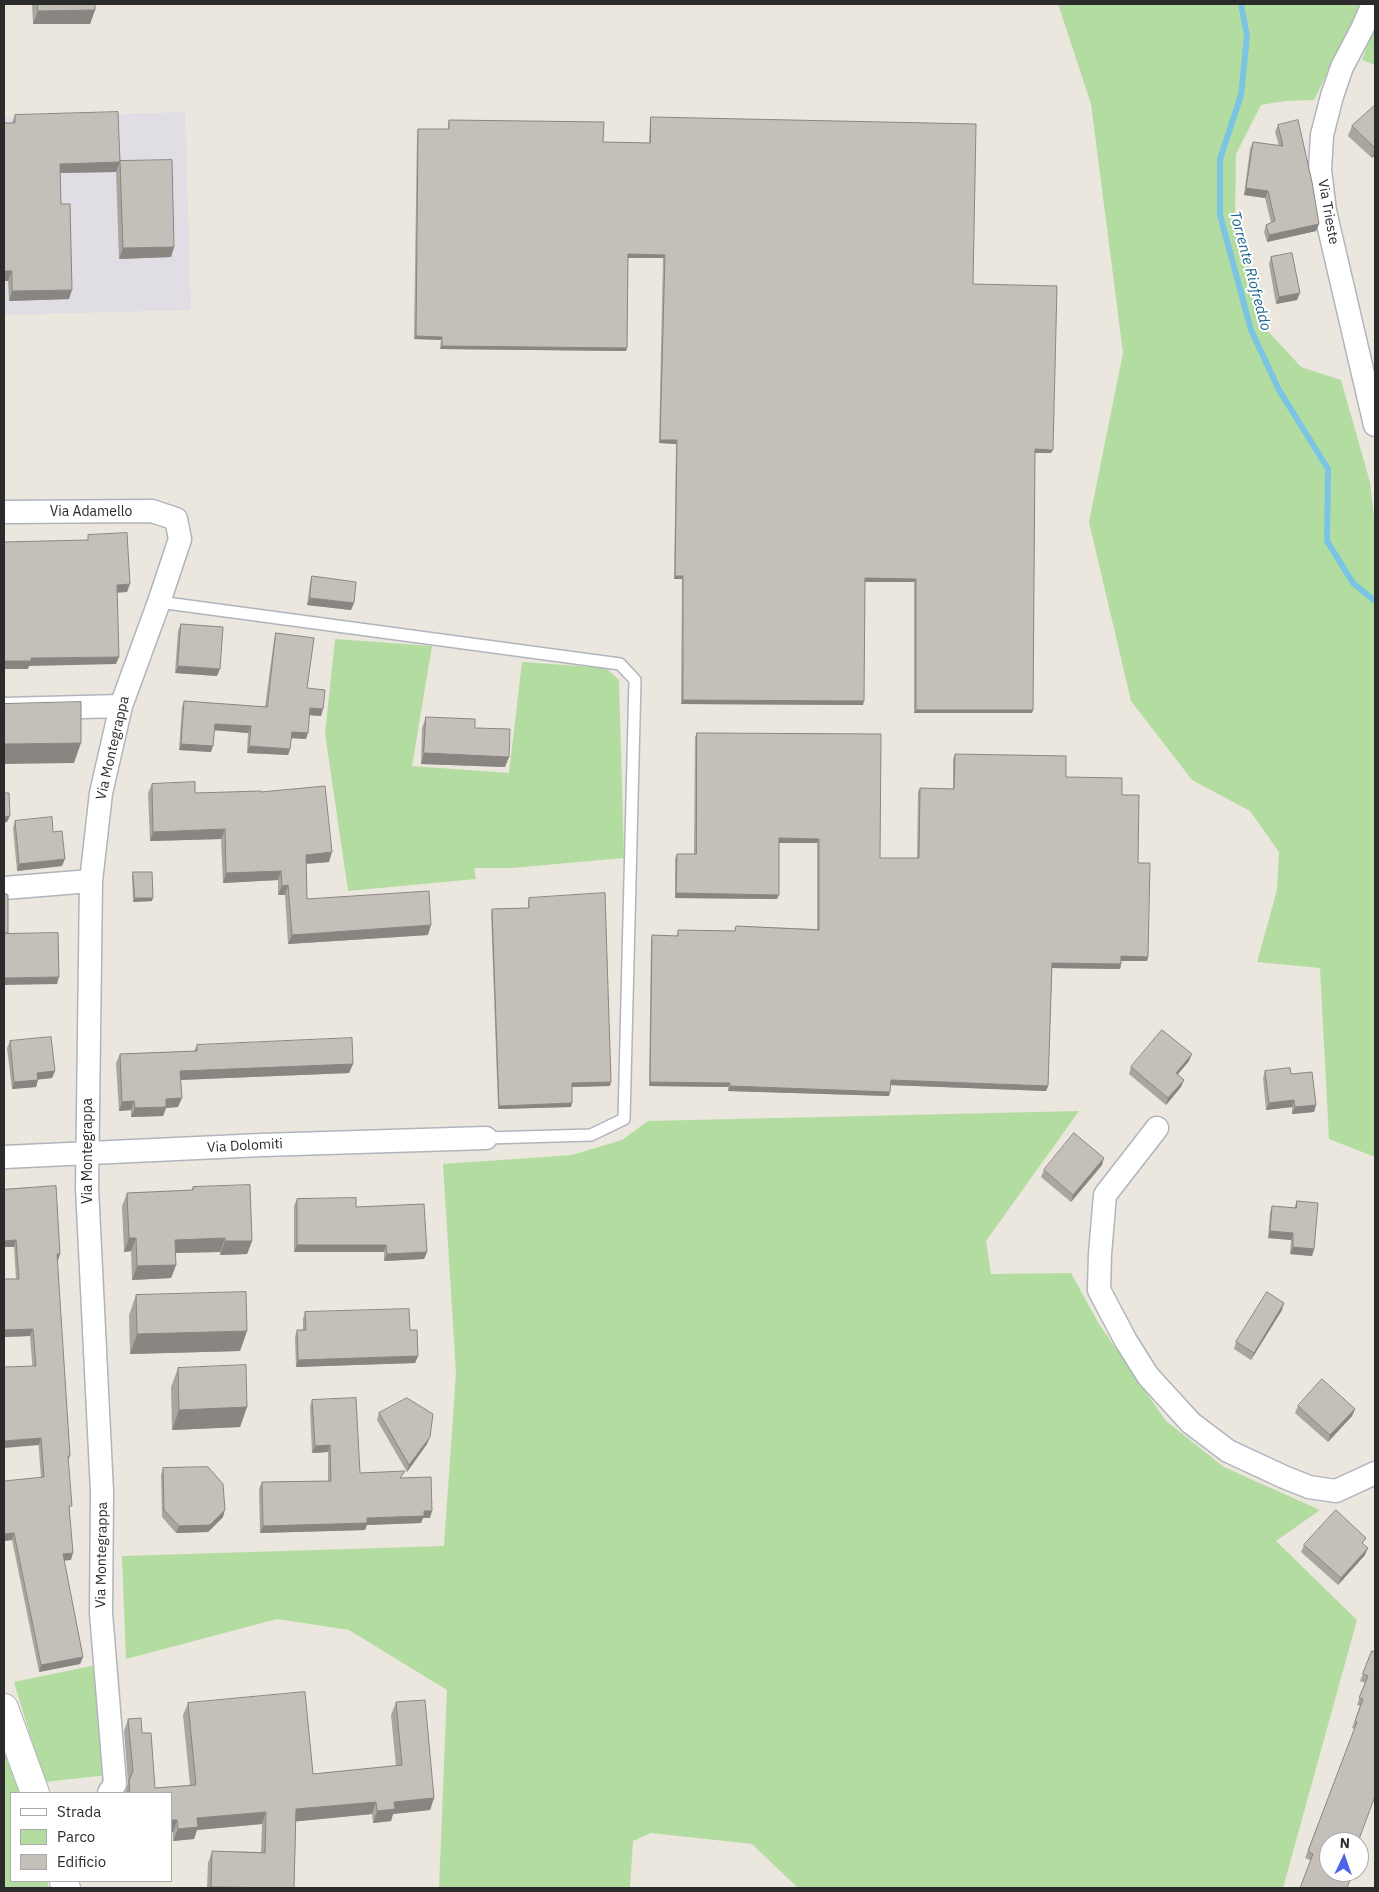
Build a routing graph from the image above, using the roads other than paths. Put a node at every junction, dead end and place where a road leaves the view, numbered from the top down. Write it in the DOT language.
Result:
graph roads {
  1 [pos="1372,4"];
  2 [pos="1375,425"];
  3 [pos="4,512"];
  4 [pos="176,519"];
  5 [pos="159,602"];
  6 [pos="121,706"];
  7 [pos="4,709"];
  8 [pos="91,881"];
  9 [pos="4,888"];
  10 [pos="1157,1128"];
  11 [pos="486,1138"];
  12 [pos="87,1154"];
  13 [pos="4,1157"];
  14 [pos="1375,1473"];
  15 [pos="4,1708"];
  16 [pos="35,1792"];
  17 [pos="110,1792"];
  1 -- 2 [label="street, Via Trieste"];
  3 -- 4 [label="street, Via Adamello"];
  4 -- 5 [label="street, Via Montegrappa"];
  5 -- 6 [label="street, Via Montegrappa"];
  5 -- 11 [label="lane"];
  6 -- 7 [label="street"];
  6 -- 8 [label="street, Via Montegrappa"];
  8 -- 9 [label="street"];
  8 -- 12 [label="street, Via Montegrappa"];
  10 -- 14 [label="street"];
  11 -- 12 [label="street, Via Dolomiti"];
  12 -- 13 [label="street, Via Dolomiti"];
  12 -- 17 [label="street, Via Montegrappa"];
  15 -- 16 [label="street"];
}
